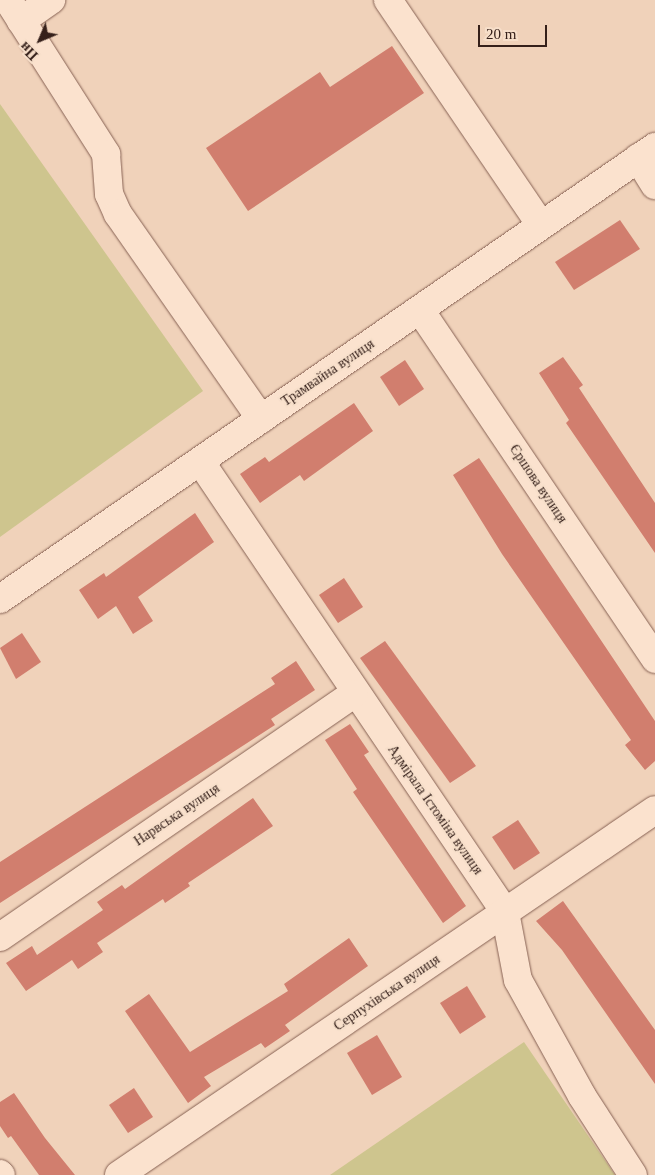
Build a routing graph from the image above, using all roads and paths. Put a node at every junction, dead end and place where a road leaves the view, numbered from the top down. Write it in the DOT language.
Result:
graph roads {
  1 [pos="51,0"];
  2 [pos="388,0"];
  3 [pos="15,11"];
  4 [pos="647,153"];
  5 [pos="655,185"];
  6 [pos="541,225"];
  7 [pos="420,310"];
  8 [pos="261,419"];
  9 [pos="200,461"];
  10 [pos="0,599"];
  11 [pos="655,659"];
  12 [pos="354,694"];
  13 [pos="655,810"];
  14 [pos="505,912"];
  15 [pos="0,937"];
  16 [pos="119,1175"];
  17 [pos="633,1175"];
  1 -- 3 [label="street"];
  2 -- 6 [label="street"];
  3 -- 8 [label="street"];
  4 -- 5 [label="street"];
  4 -- 6 [label="street, Трамвайна вулиця"];
  6 -- 7 [label="street, Трамвайна вулиця"];
  7 -- 8 [label="street, Трамвайна вулиця"];
  7 -- 11 [label="street, Єршова вулиця"];
  8 -- 9 [label="street, Трамвайна вулиця"];
  9 -- 10 [label="street, Трамвайна вулиця"];
  9 -- 12 [label="street, Адмірала Істоміна вулиця"];
  12 -- 14 [label="street, Адмірала Істоміна вулиця"];
  12 -- 15 [label="street, Нарвська вулиця"];
  13 -- 14 [label="street, Серпухівська вулиця"];
  14 -- 16 [label="street, Серпухівська вулиця"];
  14 -- 17 [label="street, Адмірала Істоміна вулиця"];
}
